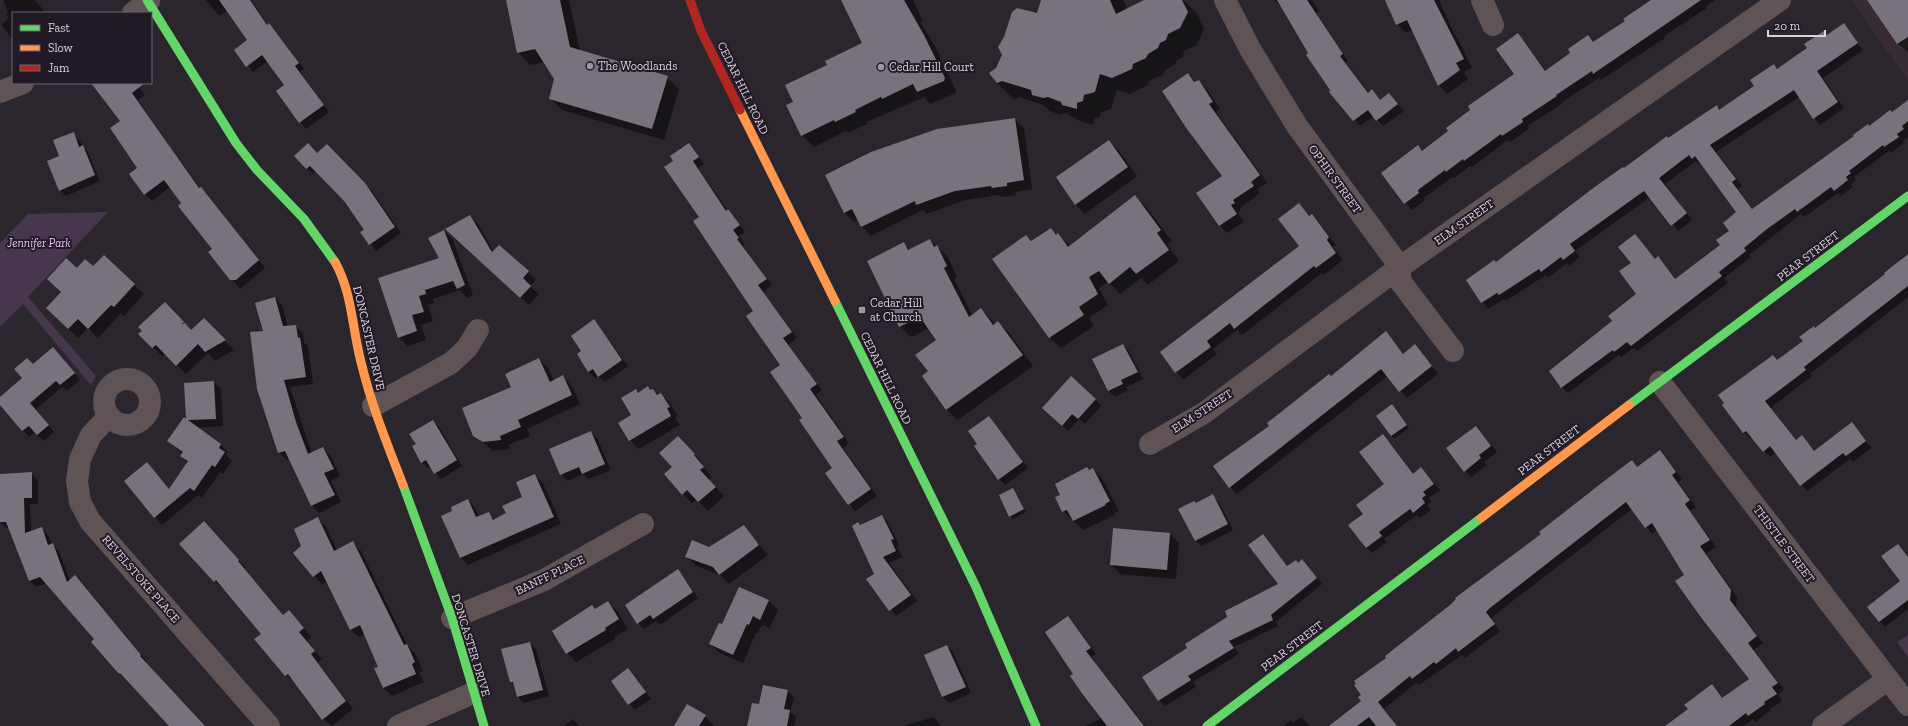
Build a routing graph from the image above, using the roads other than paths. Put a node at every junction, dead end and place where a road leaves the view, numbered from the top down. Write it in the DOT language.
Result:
graph roads {
  1 [pos="690,0"];
  2 [pos="1225,0"];
  3 [pos="1482,0"];
  4 [pos="1780,0"];
  5 [pos="152,18"];
  6 [pos="1493,25"];
  7 [pos="21,84"];
  8 [pos="0,92"];
  9 [pos="1908,196"];
  10 [pos="1400,267"];
  11 [pos="478,330"];
  12 [pos="1452,351"];
  13 [pos="1660,382"];
  14 [pos="373,406"];
  15 [pos="109,416"];
  16 [pos="1150,444"];
  17 [pos="643,524"];
  18 [pos="452,618"];
  19 [pos="1887,680"];
  20 [pos="472,693"];
  21 [pos="1908,705"];
  22 [pos="269,726"];
  23 [pos="398,726"];
  24 [pos="484,726"];
  25 [pos="1036,726"];
  26 [pos="1207,726"];
  27 [pos="1823,726"];
  1 -- 25 [label="street, CEDAR HILL ROAD"];
  2 -- 10 [label="street, OPHIR STREET"];
  3 -- 6 [label="street"];
  4 -- 10 [label="street, ELM STREET"];
  5 -- 14 [label="street, DONCASTER DRIVE"];
  7 -- 8 [label="street"];
  9 -- 13 [label="street, PEAR STREET"];
  10 -- 12 [label="street, OPHIR STREET"];
  10 -- 16 [label="street, ELM STREET"];
  11 -- 14 [label="street"];
  13 -- 19 [label="street, THISTLE STREET"];
  13 -- 26 [label="street, PEAR STREET"];
  14 -- 18 [label="street, DONCASTER DRIVE"];
  15 -- 22 [label="street, REVELSTOKE PLACE"];
  17 -- 18 [label="street, BANFF PLACE"];
  18 -- 20 [label="street, DONCASTER DRIVE"];
  19 -- 21 [label="street, THISTLE STREET"];
  19 -- 27 [label="street"];
  20 -- 23 [label="street"];
  20 -- 24 [label="street, DONCASTER DRIVE"];
}
